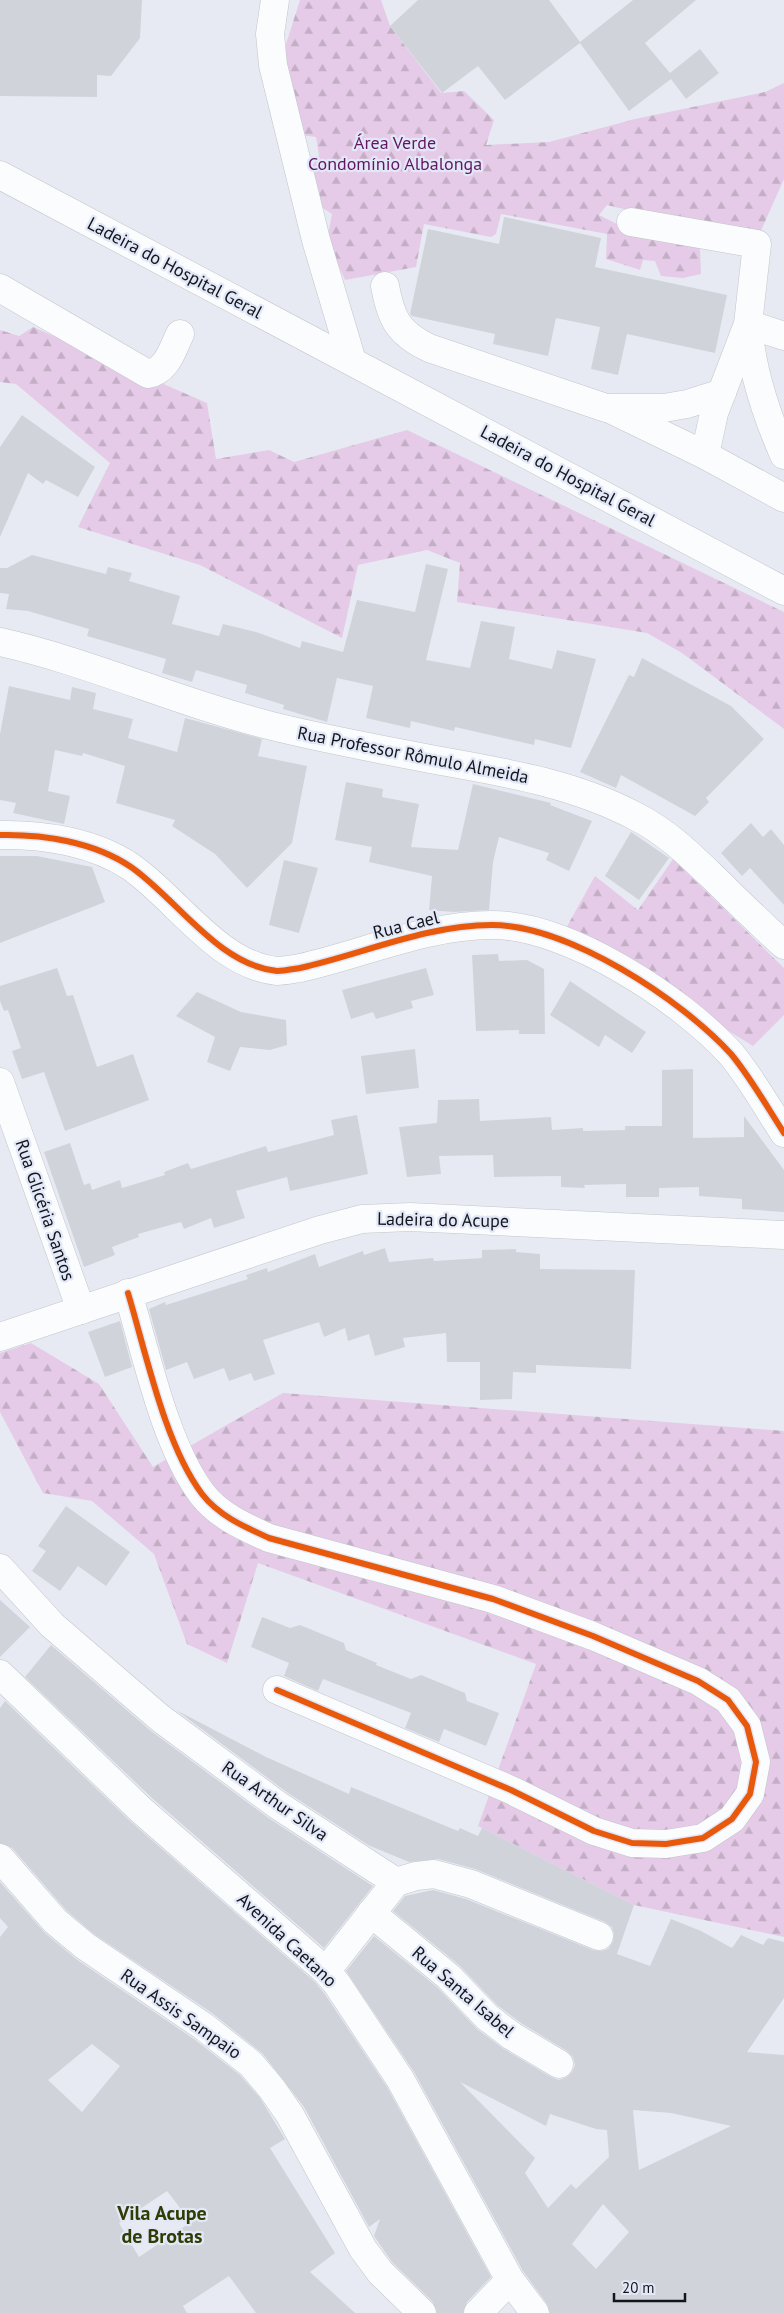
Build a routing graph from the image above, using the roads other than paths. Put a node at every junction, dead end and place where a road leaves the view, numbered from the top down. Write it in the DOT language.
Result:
graph roads {
  1 [pos="276,0"];
  2 [pos="3,183"];
  3 [pos="631,222"];
  4 [pos="385,286"];
  5 [pos="0,288"];
  6 [pos="748,324"];
  7 [pos="180,334"];
  8 [pos="784,336"];
  9 [pos="352,360"];
  10 [pos="722,393"];
  11 [pos="606,408"];
  12 [pos="705,455"];
  13 [pos="784,455"];
  14 [pos="784,498"];
  15 [pos="784,591"];
  16 [pos="0,642"];
  17 [pos="0,836"];
  18 [pos="784,946"];
  19 [pos="0,1082"];
  20 [pos="784,1133"];
  21 [pos="784,1235"];
  22 [pos="128,1293"];
  23 [pos="80,1310"];
  24 [pos="0,1337"];
  25 [pos="0,1568"];
  26 [pos="0,1674"];
  27 [pos="276,1690"];
  28 [pos="0,1858"];
  29 [pos="396,1882"];
  30 [pos="372,1914"];
  31 [pos="599,1936"];
  32 [pos="326,1971"];
  33 [pos="559,2064"];
  34 [pos="510,2280"];
  35 [pos="422,2313"];
  36 [pos="478,2313"];
  37 [pos="535,2313"];
  1 -- 9 [label="street"];
  2 -- 9 [label="street, Ladeira do Hospital Geral"];
  3 -- 6 [label="street"];
  4 -- 11 [label="street"];
  5 -- 7 [label="street"];
  6 -- 8 [label="street"];
  6 -- 10 [label="street"];
  6 -- 13 [label="street"];
  9 -- 15 [label="street, Ladeira do Hospital Geral"];
  10 -- 11 [label="street"];
  10 -- 12 [label="street"];
  11 -- 12 [label="street"];
  12 -- 14 [label="street"];
  16 -- 18 [label="street, Rua Professor Rômulo Almeida"];
  17 -- 20 [label="street, Rua Cael"];
  19 -- 23 [label="street, Rua Glicéria Santos"];
  21 -- 22 [label="street, Ladeira do Acupe"];
  22 -- 23 [label="street, Ladeira do Acupe"];
  22 -- 27 [label="street"];
  23 -- 24 [label="street, Ladeira do Acupe"];
  25 -- 29 [label="street, Rua Arthur Silva"];
  26 -- 32 [label="street, Avenida Caetano"];
  28 -- 35 [label="street, Rua Assis Sampaio"];
  29 -- 30 [label="street"];
  29 -- 31 [label="street"];
  30 -- 32 [label="street"];
  30 -- 33 [label="street, Rua Santa Isabel"];
  32 -- 34 [label="street, Avenida Caetano"];
  34 -- 36 [label="street"];
  34 -- 37 [label="street, Avenida Caetano"];
}
